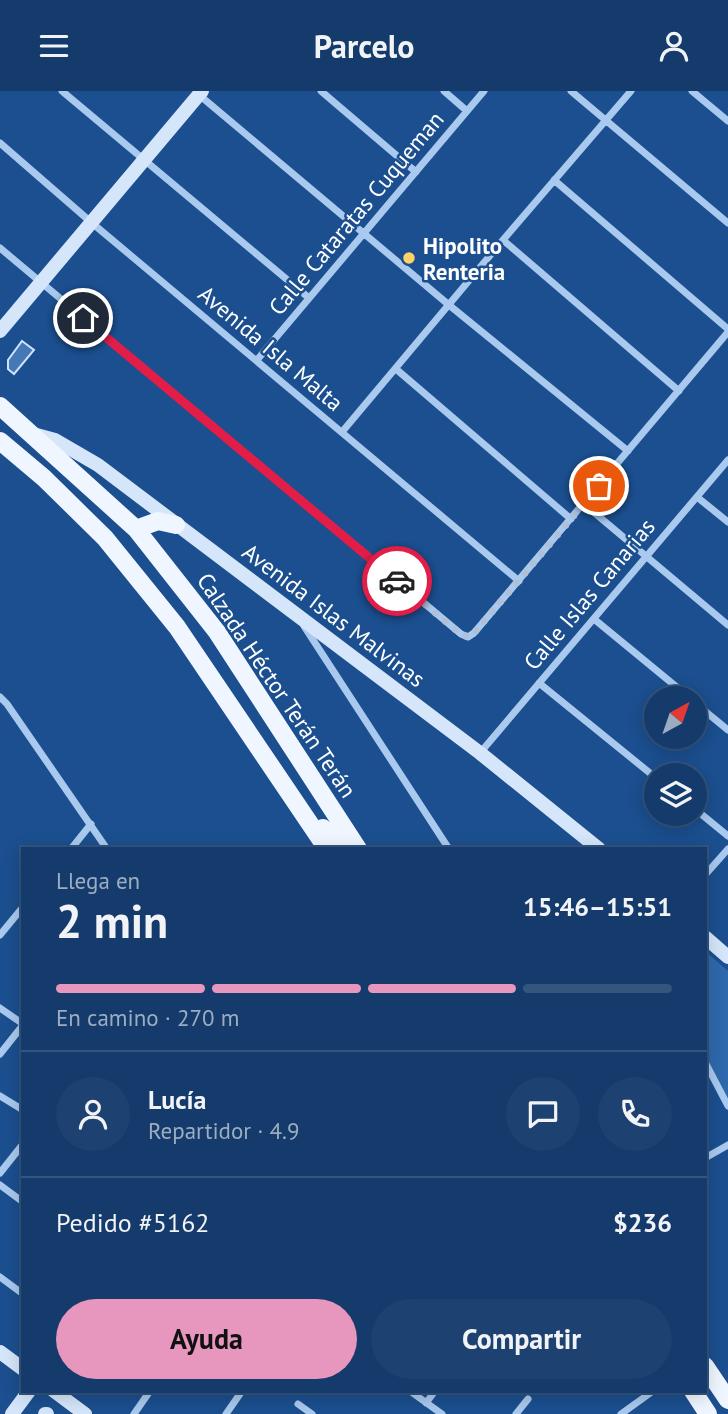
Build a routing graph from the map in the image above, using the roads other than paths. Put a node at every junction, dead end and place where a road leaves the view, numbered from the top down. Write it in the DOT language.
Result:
graph roads {
  1 [pos="62,91"];
  2 [pos="321,91"];
  3 [pos="444,91"];
  4 [pos="484,91"];
  5 [pos="571,91"];
  6 [pos="631,91"];
  7 [pos="692,91"];
  8 [pos="199,92"];
  9 [pos="467,111"];
  10 [pos="606,120"];
  11 [pos="728,121"];
  12 [pos="0,143"];
  13 [pos="143,161"];
  14 [pos="416,171"];
  15 [pos="554,180"];
  16 [pos="92,223"];
  17 [pos="728,223"];
  18 [pos="364,234"];
  19 [pos="503,240"];
  20 [pos="0,248"];
  21 [pos="41,283"];
  22 [pos="310,298"];
  23 [pos="449,305"];
  24 [pos="728,330"];
  25 [pos="0,331"];
  26 [pos="257,360"];
  27 [pos="396,369"];
  28 [pos="679,391"];
  29 [pos="2,404"];
  30 [pos="342,432"];
  31 [pos="33,434"];
  32 [pos="0,441"];
  33 [pos="628,451"];
  34 [pos="728,460"];
  35 [pos="698,497"];
  36 [pos="584,504"];
  37 [pos="571,519"];
  38 [pos="728,523"];
  39 [pos="176,526"];
  40 [pos="136,529"];
  41 [pos="646,557"];
  42 [pos="519,581"];
  43 [pos="297,616"];
  44 [pos="594,619"];
  45 [pos="728,625"];
  46 [pos="539,683"];
  47 [pos="675,686"];
  48 [pos="0,697"];
  49 [pos="707,713"];
  50 [pos="728,730"];
  51 [pos="480,753"];
  52 [pos="644,768"];
  53 [pos="293,798"];
  54 [pos="707,819"];
  55 [pos="91,824"];
  56 [pos="728,836"];
  57 [pos="73,847"];
  58 [pos="106,847"];
  59 [pos="326,847"];
  60 [pos="340,847"];
  61 [pos="357,847"];
  62 [pos="448,847"];
  63 [pos="597,847"];
  64 [pos="728,849"];
  65 [pos="707,873"];
  66 [pos="21,909"];
  67 [pos="0,935"];
  68 [pos="707,939"];
  69 [pos="728,957"];
  70 [pos="0,1008"];
  71 [pos="21,1024"];
  72 [pos="21,1028"];
  73 [pos="0,1054"];
  74 [pos="707,1066"];
  75 [pos="0,1096"];
  76 [pos="728,1106"];
  77 [pos="21,1109"];
  78 [pos="728,1145"];
  79 [pos="21,1147"];
  80 [pos="707,1157"];
  81 [pos="0,1173"];
  82 [pos="0,1185"];
  83 [pos="21,1201"];
  84 [pos="0,1277"];
  85 [pos="21,1293"];
  86 [pos="0,1352"];
  87 [pos="21,1368"];
  88 [pos="707,1369"];
  89 [pos="28,1393"];
  90 [pos="57,1393"];
  91 [pos="149,1393"];
  92 [pos="241,1393"];
  93 [pos="413,1393"];
  94 [pos="434,1393"];
  95 [pos="650,1393"];
  96 [pos="694,1393"];
  97 [pos="528,1399"];
  98 [pos="728,1400"];
  99 [pos="426,1403"];
  100 [pos="298,1404"];
  101 [pos="12,1414"];
  102 [pos="85,1414"];
  103 [pos="134,1414"];
  104 [pos="226,1414"];
  105 [pos="312,1414"];
  106 [pos="442,1414"];
  107 [pos="516,1414"];
  108 [pos="621,1414"];
  109 [pos="708,1414"];
  1 -- 13 [label="street"];
  2 -- 14 [label="street"];
  3 -- 9 [label="street"];
  4 -- 9 [label="street, Calle Cataratas Cuqueman"];
  5 -- 10 [label="street"];
  6 -- 10 [label="street"];
  7 -- 11 [label="street"];
  8 -- 13 [label="street"];
  8 -- 18 [label="street"];
  9 -- 14 [label="street, Calle Cataratas Cuqueman"];
  10 -- 15 [label="street"];
  10 -- 17 [label="street"];
  12 -- 16 [label="street, Avenida Isla Malta"];
  13 -- 16 [label="street"];
  13 -- 22 [label="street"];
  14 -- 18 [label="street, Calle Cataratas Cuqueman"];
  15 -- 19 [label="street"];
  15 -- 24 [label="street"];
  16 -- 21 [label="street"];
  16 -- 26 [label="street, Avenida Isla Malta"];
  18 -- 22 [label="street, Calle Cataratas Cuqueman"];
  18 -- 23 [label="street"];
  19 -- 23 [label="street"];
  19 -- 28 [label="street"];
  20 -- 21 [label="street"];
  21 -- 25 [label="street"];
  21 -- 42 [label="street"];
  22 -- 26 [label="street, Calle Cataratas Cuqueman"];
  23 -- 27 [label="street"];
  23 -- 33 [label="street"];
  24 -- 28 [label="street"];
  26 -- 30 [label="street, Avenida Isla Malta"];
  27 -- 30 [label="street"];
  27 -- 37 [label="street"];
  28 -- 33 [label="street"];
  29 -- 31 [label="main road, Calzada Héctor Terán Terán"];
  30 -- 42 [label="street, Avenida Isla Malta"];
  31 -- 39 [label="street, Avenida Islas Malvinas"];
  31 -- 40 [label="main road, Calzada Héctor Terán Terán"];
  32 -- 53 [label="main road"];
  33 -- 36 [label="street"];
  34 -- 35 [label="street, Calle Islas Canarias"];
  35 -- 38 [label="street"];
  35 -- 41 [label="street, Calle Islas Canarias"];
  36 -- 37 [label="street"];
  36 -- 41 [label="street"];
  37 -- 42 [label="street"];
  39 -- 40 [label="main road"];
  39 -- 43 [label="street, Avenida Islas Malvinas"];
  40 -- 61 [label="main road, Calzada Héctor Terán Terán"];
  41 -- 44 [label="street, Calle Islas Canarias"];
  41 -- 45 [label="street"];
  43 -- 51 [label="street, Avenida Islas Malvinas"];
  43 -- 62 [label="street"];
  44 -- 46 [label="street, Calle Islas Canarias"];
  44 -- 47 [label="street"];
  46 -- 51 [label="street, Calle Islas Canarias"];
  46 -- 52 [label="street"];
  48 -- 55 [label="street"];
  49 -- 50 [label="street"];
  51 -- 63 [label="street, Avenida Islas Malvinas"];
  53 -- 59 [label="main road"];
  53 -- 60 [label="main road"];
  54 -- 56 [label="street"];
  55 -- 57 [label="street"];
  55 -- 58 [label="street"];
  64 -- 65 [label="street"];
  66 -- 67 [label="street"];
  68 -- 69 [label="street"];
  70 -- 71 [label="street"];
  72 -- 73 [label="street"];
  74 -- 76 [label="street"];
  75 -- 77 [label="street"];
  78 -- 80 [label="street"];
  79 -- 81 [label="street"];
  82 -- 83 [label="street"];
  84 -- 85 [label="street"];
  86 -- 87 [label="street"];
  88 -- 98 [label="main road"];
  89 -- 101 [label="street"];
  90 -- 102 [label="street"];
  91 -- 103 [label="street"];
  92 -- 104 [label="street"];
  93 -- 99 [label="street"];
  94 -- 99 [label="street"];
  95 -- 108 [label="street"];
  96 -- 109 [label="main road"];
  97 -- 107 [label="street"];
  99 -- 106 [label="street"];
  100 -- 105 [label="street"];
}
